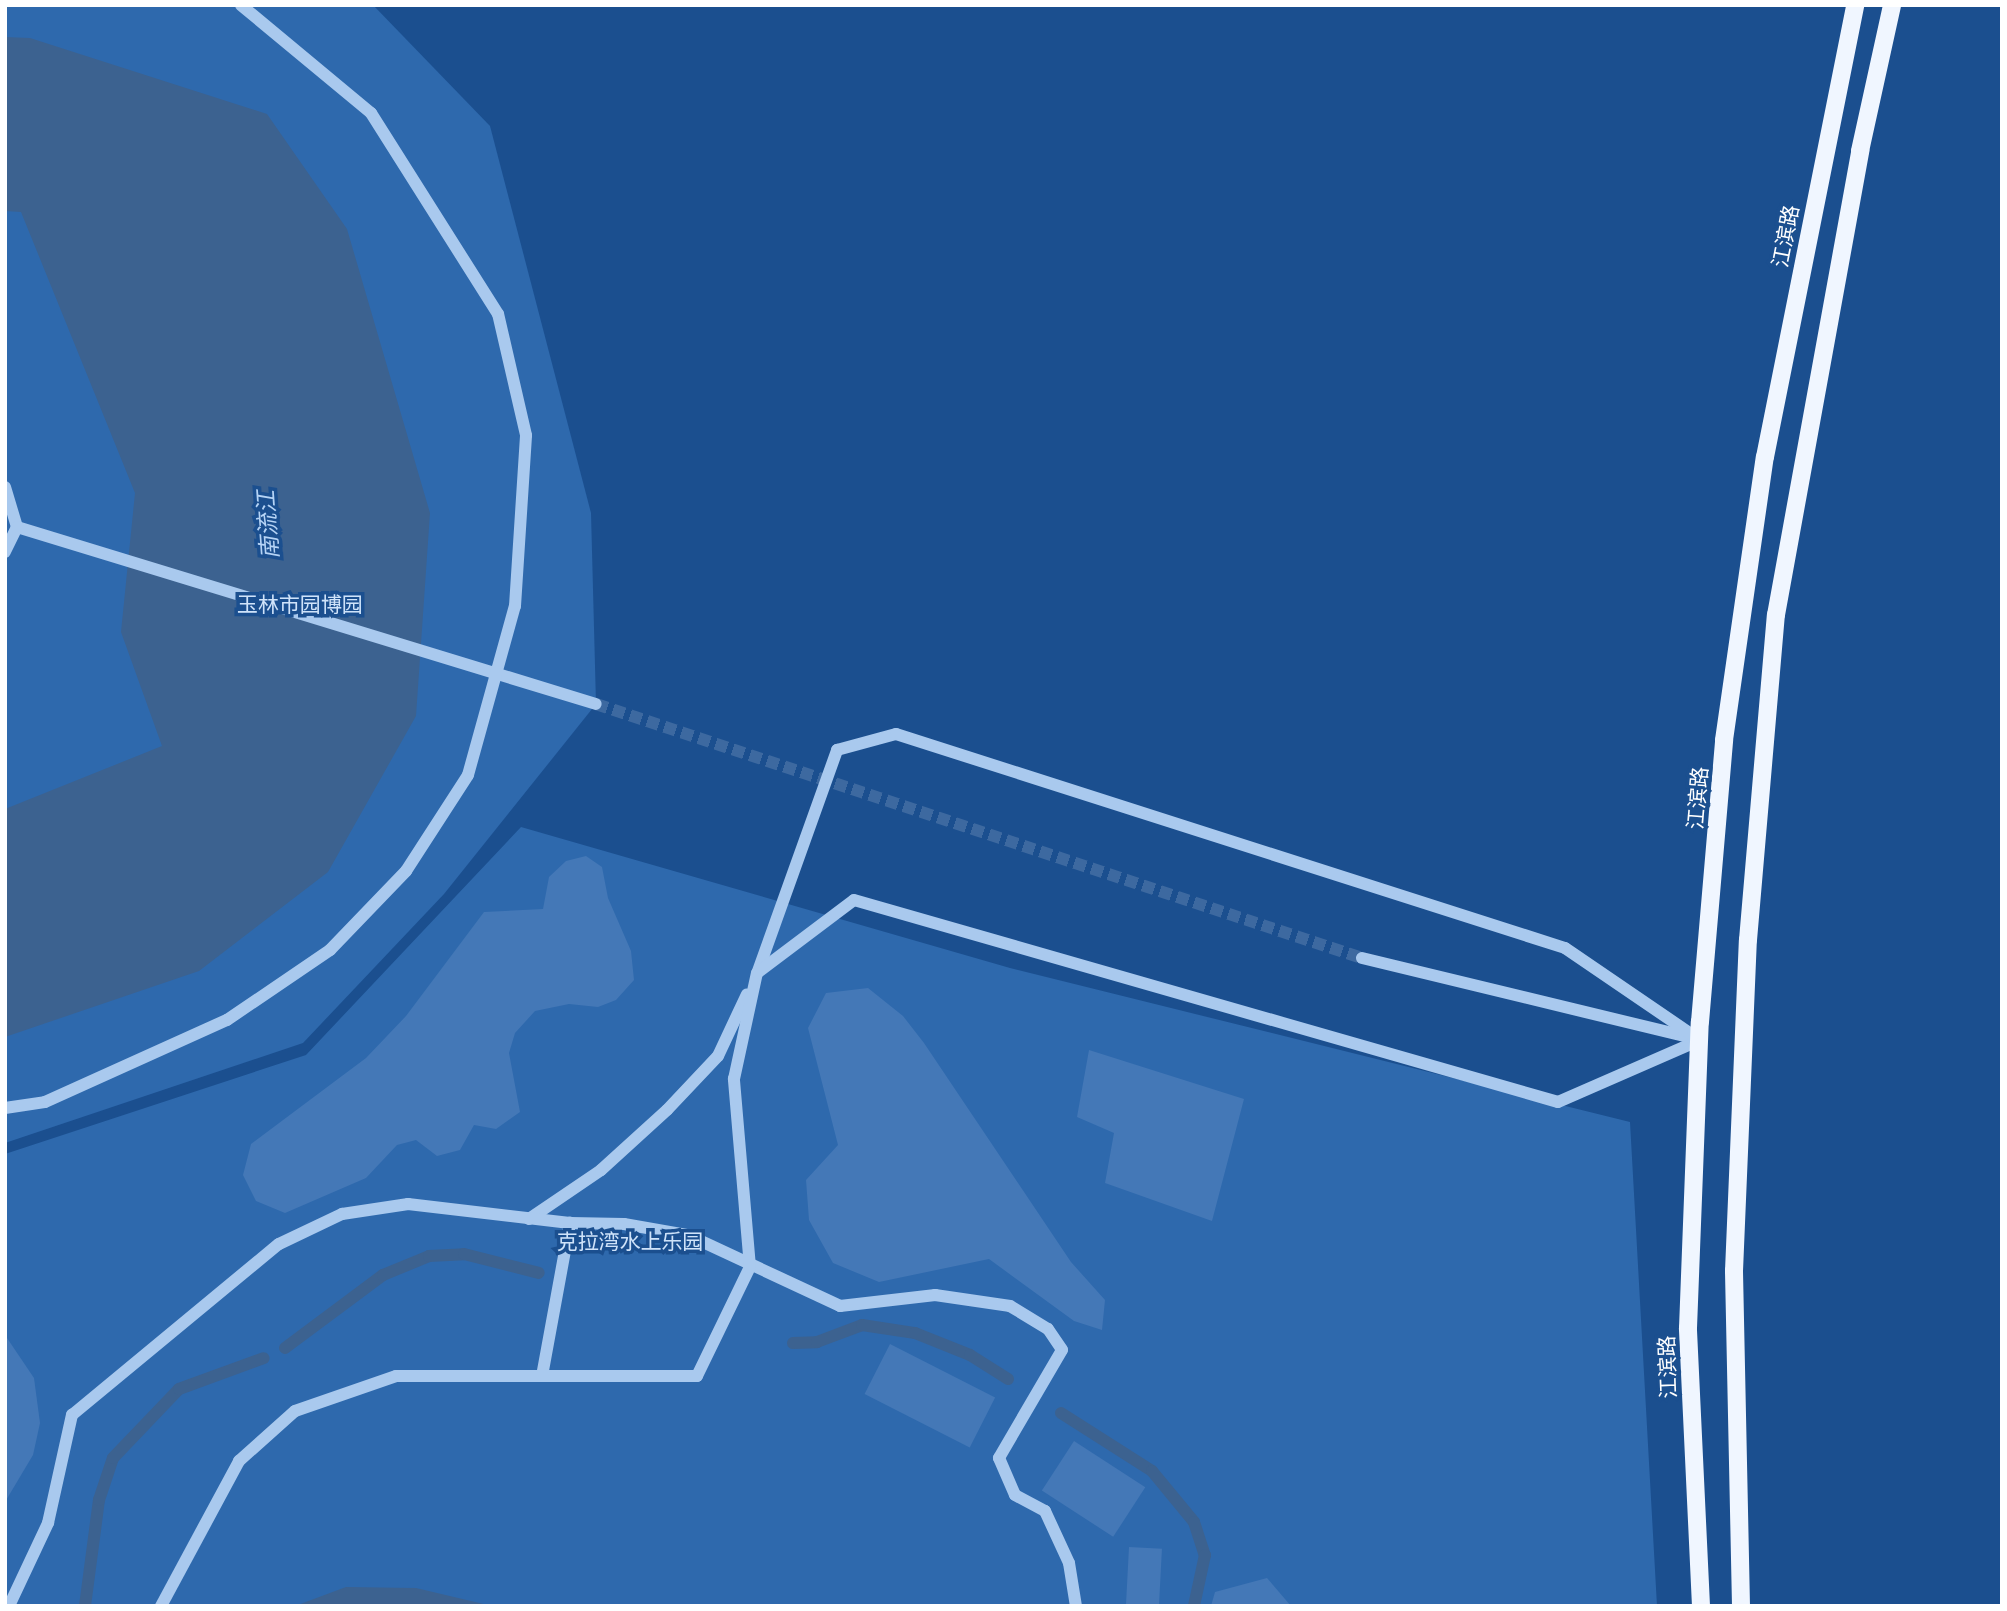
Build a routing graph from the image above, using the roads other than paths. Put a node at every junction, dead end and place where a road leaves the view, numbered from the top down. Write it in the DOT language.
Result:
graph roads {
  1 [pos="241,5"];
  2 [pos="1855,5"];
  3 [pos="1892,5"];
  4 [pos="5,486"];
  5 [pos="17,527"];
  6 [pos="5,552"];
  7 [pos="496,674"];
  8 [pos="596,704"];
  9 [pos="1362,958"];
  10 [pos="757,973"];
  11 [pos="1700,1040"];
  12 [pos="5,1108"];
  13 [pos="529,1219"];
  14 [pos="570,1223"];
  15 [pos="750,1267"];
  16 [pos="541,1376"];
  17 [pos="9,1606"];
  18 [pos="161,1606"];
  19 [pos="1076,1606"];
  20 [pos="1701,1606"];
  21 [pos="1741,1606"];
  1 -- 7 [label="street"];
  2 -- 11 [label="main road, 江滨路"];
  3 -- 21 [label="main road"];
  4 -- 5 [label="street"];
  5 -- 6 [label="street"];
  5 -- 7 [label="street"];
  7 -- 8 [label="street"];
  7 -- 12 [label="street"];
  9 -- 11 [label="street"];
  10 -- 11 [label="street"];
  10 -- 11 [label="street"];
  10 -- 13 [label="street"];
  10 -- 15 [label="street"];
  11 -- 20 [label="main road, 江滨路"];
  13 -- 14 [label="street"];
  13 -- 17 [label="street"];
  14 -- 15 [label="street"];
  14 -- 16 [label="street"];
  15 -- 16 [label="street"];
  15 -- 19 [label="street"];
  16 -- 18 [label="street"];
}
